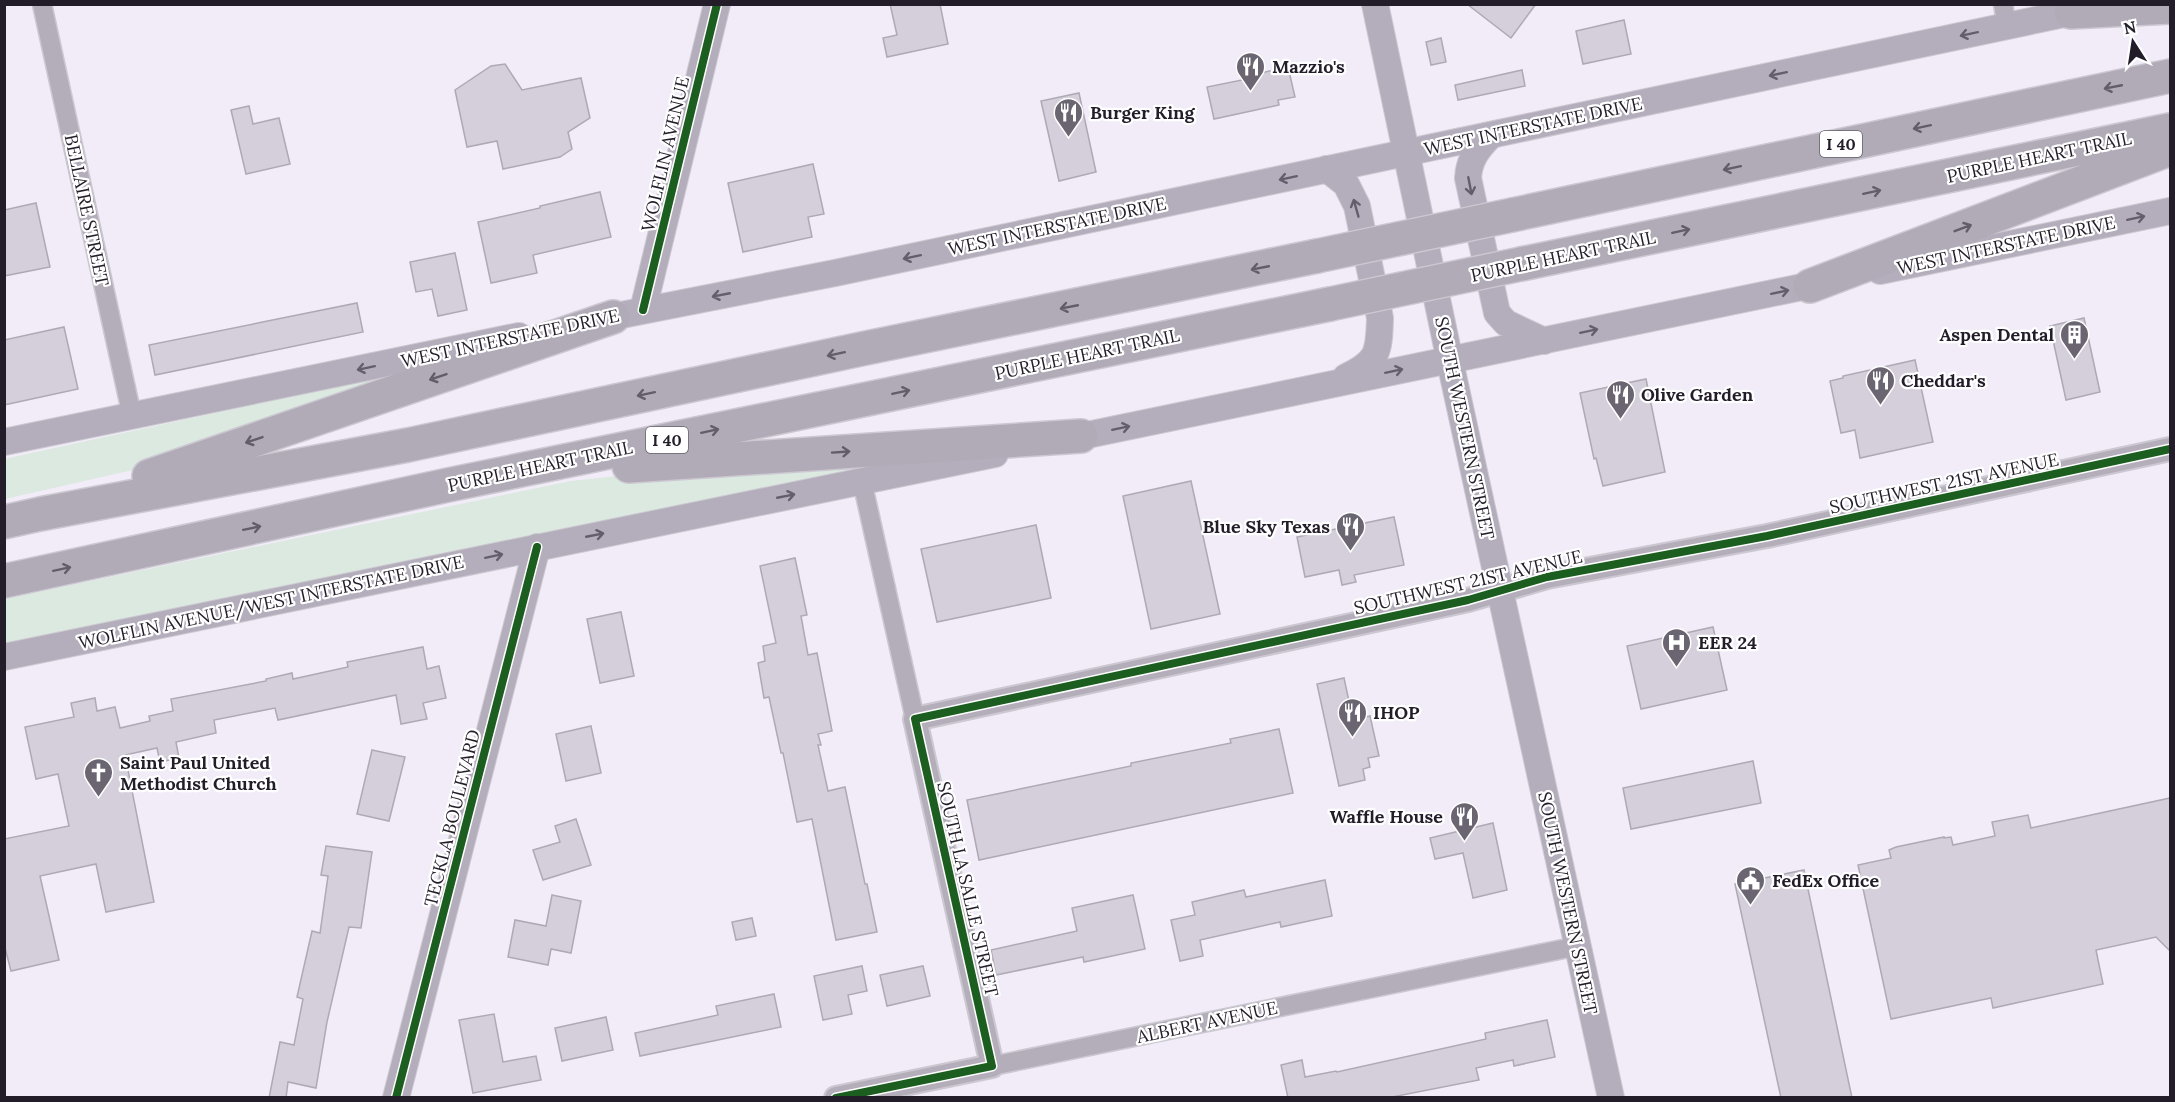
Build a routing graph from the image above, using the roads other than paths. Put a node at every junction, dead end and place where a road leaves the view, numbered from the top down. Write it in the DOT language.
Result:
graph roads {
  1 [pos="42,4"];
  2 [pos="707,4"];
  3 [pos="717,4"];
  4 [pos="1375,4"];
  5 [pos="2108,4"];
  6 [pos="2170,7"];
  7 [pos="2071,12"];
  8 [pos="2005,15"];
  9 [pos="708,39"];
  10 [pos="2170,75"];
  11 [pos="2170,130"];
  12 [pos="1491,135"];
  13 [pos="2170,149"];
  14 [pos="1407,152"];
  15 [pos="1327,169"];
  16 [pos="2170,211"];
  17 [pos="1810,286"];
  18 [pos="628,313"];
  19 [pos="1544,341"];
  20 [pos="1450,360"];
  21 [pos="1330,385"];
  22 [pos="132,416"];
  23 [pos="1081,436"];
  24 [pos="4,442"];
  25 [pos="2170,449"];
  26 [pos="862,481"];
  27 [pos="448,485"];
  28 [pos="40,514"];
  29 [pos="4,522"];
  30 [pos="537,547"];
  31 [pos="4,581"];
  32 [pos="1500,591"];
  33 [pos="4,657"];
  34 [pos="915,719"];
  35 [pos="1578,946"];
  36 [pos="992,1066"];
  37 [pos="396,1098"];
  38 [pos="836,1098"];
  39 [pos="1611,1098"];
  1 -- 22 [label="street, BELLAIRE STREET"];
  2 -- 9 [label="street"];
  3 -- 9 [label="main road, WOLFLIN AVENUE"];
  4 -- 14 [label="main road, SOUTH WESTERN STREET"];
  5 -- 7 [label="main road, WEST INTERSTATE DRIVE"];
  6 -- 7 [label="highway"];
  7 -- 8 [label="main road, WEST INTERSTATE DRIVE"];
  8 -- 12 [label="main road, WEST INTERSTATE DRIVE, one-way"];
  9 -- 18 [label="main road, WOLFLIN AVENUE"];
  10 -- 28 [label="highway, I 40, one-way, bridge"];
  27 -- 11 [label="highway, PURPLE HEART TRAIL / I 40, one-way, bridge"];
  12 -- 14 [label="main road, WEST INTERSTATE DRIVE"];
  12 -- 19 [label="main road, one-way"];
  17 -- 13 [label="highway, one-way"];
  14 -- 15 [label="main road, WEST INTERSTATE DRIVE"];
  14 -- 20 [label="main road, SOUTH WESTERN STREET"];
  15 -- 18 [label="main road, WEST INTERSTATE DRIVE, one-way"];
  21 -- 15 [label="main road, one-way"];
  17 -- 16 [label="main road, WEST INTERSTATE DRIVE, one-way"];
  19 -- 17 [label="main road, WEST INTERSTATE DRIVE, one-way"];
  18 -- 22 [label="main road, WEST INTERSTATE DRIVE, one-way"];
  18 -- 28 [label="highway, one-way"];
  19 -- 20 [label="main road, WEST INTERSTATE DRIVE"];
  21 -- 20 [label="main road, WEST INTERSTATE DRIVE, one-way"];
  20 -- 32 [label="main road, SOUTH WESTERN STREET"];
  23 -- 21 [label="main road, WEST INTERSTATE DRIVE, one-way"];
  22 -- 24 [label="main road, WEST INTERSTATE DRIVE"];
  23 -- 26 [label="main road, WEST INTERSTATE DRIVE"];
  27 -- 23 [label="highway, one-way"];
  25 -- 32 [label="street, SOUTHWEST 21ST AVENUE"];
  30 -- 26 [label="main road, WEST INTERSTATE DRIVE, one-way"];
  26 -- 34 [label="street, SOUTH LA SALLE STREET"];
  31 -- 27 [label="highway, PURPLE HEART TRAIL / I 40, one-way"];
  28 -- 29 [label="highway, I 40"];
  33 -- 30 [label="main road, WOLFLIN AVENUE/WEST INTERSTATE DRIVE, one-way"];
  30 -- 37 [label="main road, TECKLA BOULEVARD"];
  32 -- 34 [label="street, SOUTHWEST 21ST AVENUE"];
  32 -- 35 [label="main road, SOUTH WESTERN STREET"];
  34 -- 36 [label="street, SOUTH LA SALLE STREET"];
  35 -- 36 [label="street, ALBERT AVENUE"];
  35 -- 39 [label="main road, SOUTH WESTERN STREET"];
  36 -- 38 [label="street, ALBERT AVENUE"];
}
